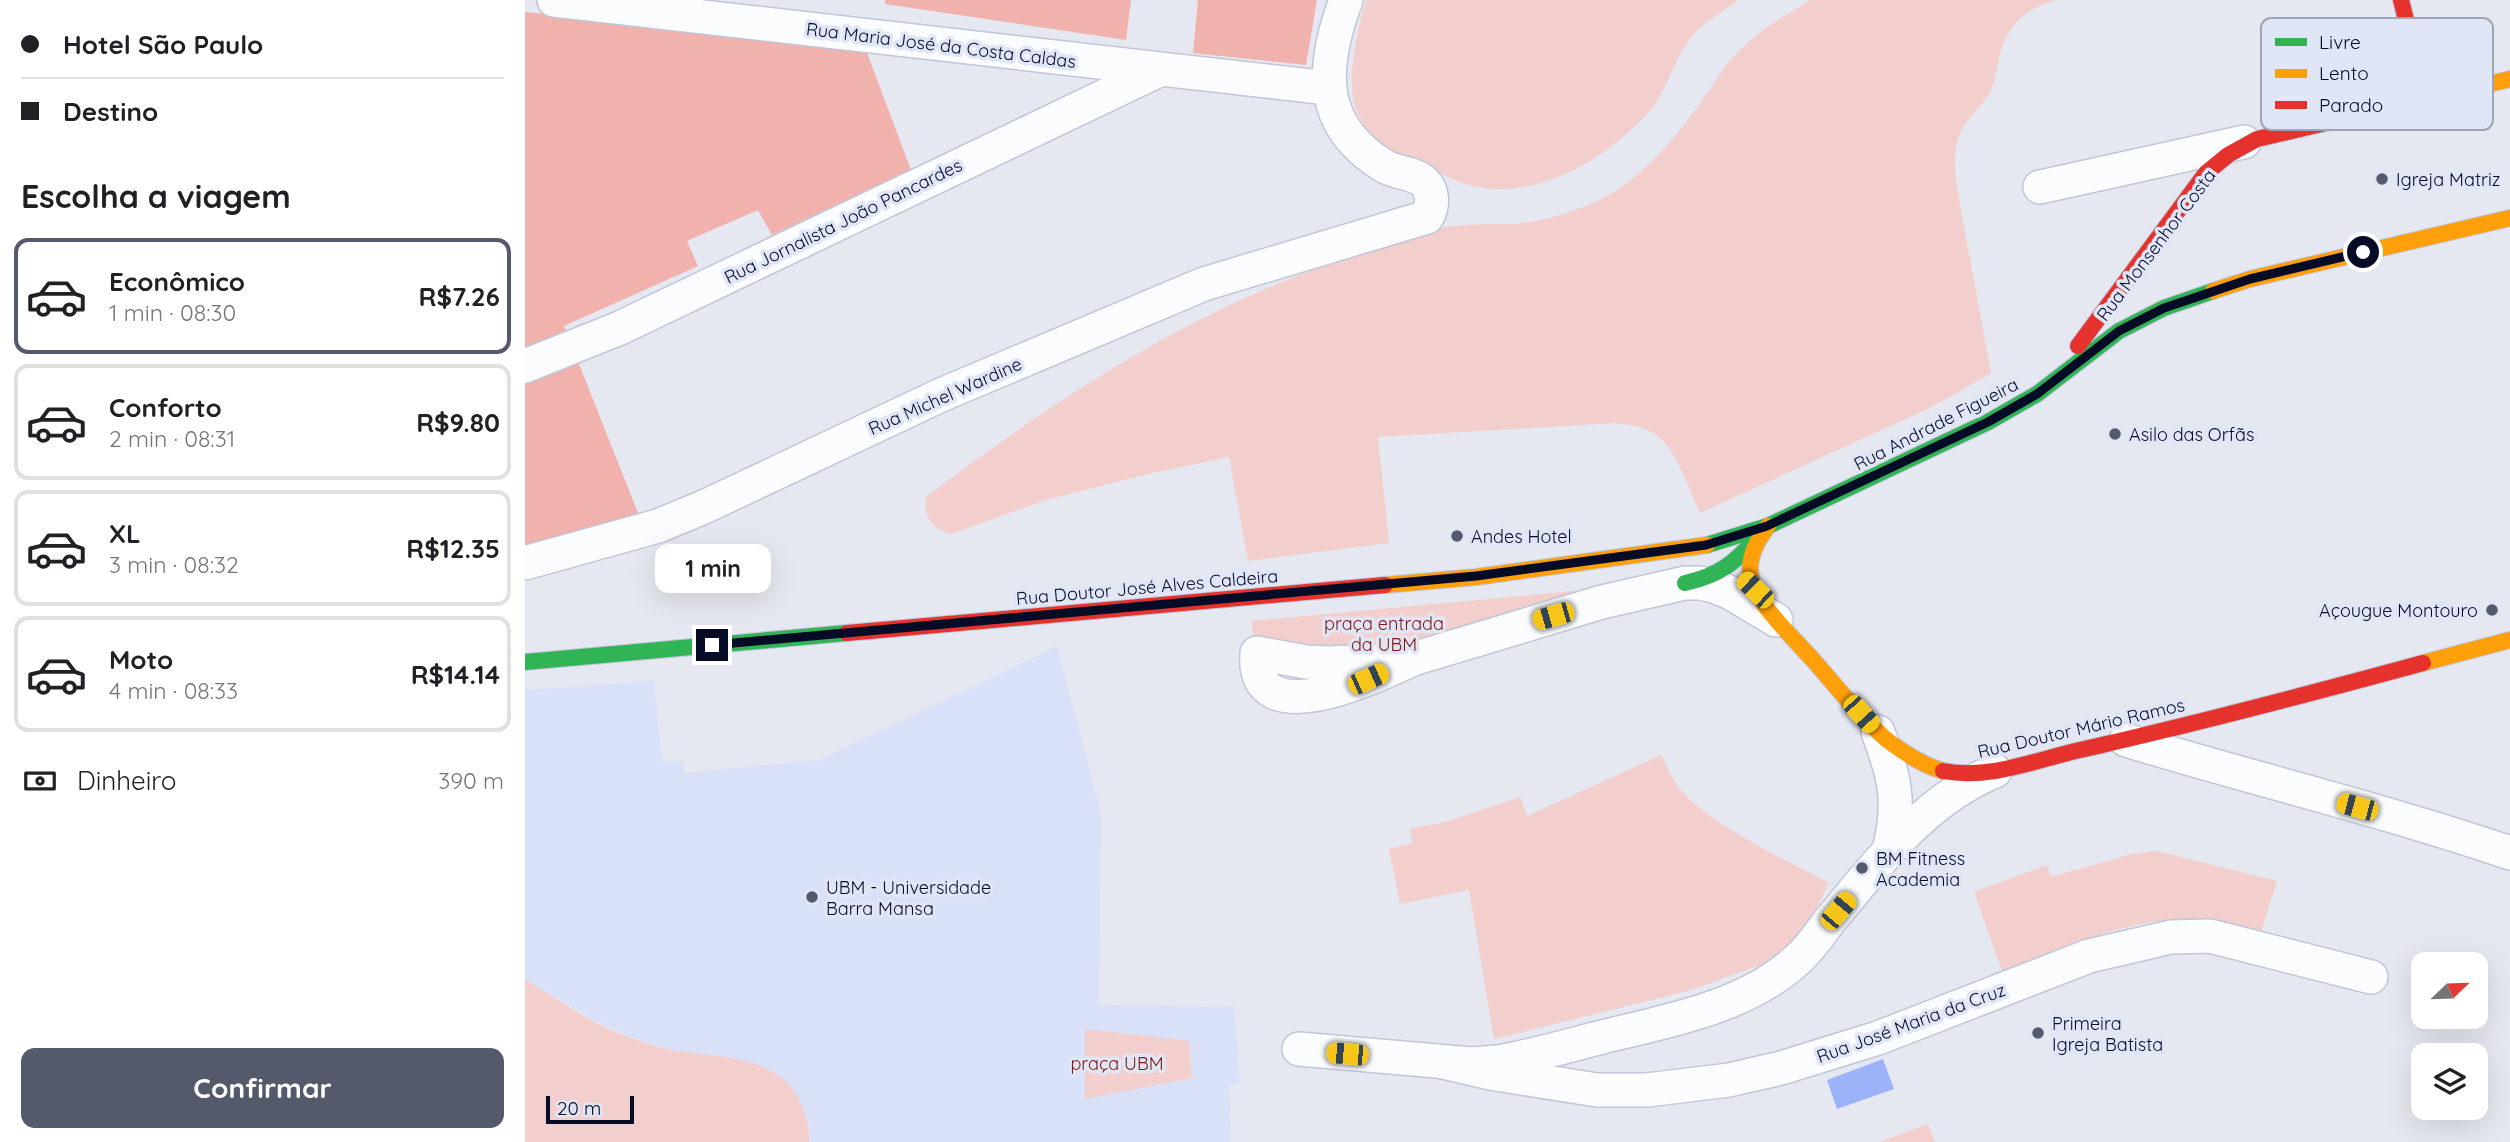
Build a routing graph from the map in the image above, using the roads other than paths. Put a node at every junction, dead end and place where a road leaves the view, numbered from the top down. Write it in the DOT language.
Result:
graph roads {
  1 [pos="554,0"];
  2 [pos="1346,0"];
  3 [pos="2401,0"];
  4 [pos="2406,18"];
  5 [pos="1159,70"];
  6 [pos="1328,88"];
  7 [pos="2295,130"];
  8 [pos="2257,139"];
  9 [pos="2040,187"];
  10 [pos="2510,218"];
  11 [pos="525,366"];
  12 [pos="2037,394"];
  13 [pos="1763,531"];
  14 [pos="1656,553"];
  15 [pos="525,563"];
  16 [pos="1731,568"];
  17 [pos="1685,583"];
  18 [pos="1755,590"];
  19 [pos="1778,621"];
  20 [pos="2510,640"];
  21 [pos="1413,659"];
  22 [pos="525,662"];
  23 [pos="1878,732"];
  24 [pos="2126,740"];
  25 [pos="2000,769"];
  26 [pos="1889,850"];
  27 [pos="2510,853"];
  28 [pos="2371,977"];
  29 [pos="1299,1049"];
  30 [pos="1530,1068"];
  1 -- 5 [label="street, Rua Maria José da Costa Caldas"];
  2 -- 6 [label="street"];
  3 -- 4 [label="street"];
  5 -- 6 [label="street, Rua Maria José da Costa Caldas"];
  5 -- 11 [label="street, Rua Jornalista João Pancardes"];
  6 -- 15 [label="street, Rua Michel Wardine"];
  7 -- 8 [label="street, Rua Monsenhor Costa"];
  8 -- 9 [label="street, Rua Monsenhor Costa"];
  8 -- 12 [label="street, Rua Monsenhor Costa"];
  10 -- 12 [label="street, Rua Andrade Figueira"];
  12 -- 13 [label="street, Rua Andrade Figueira"];
  13 -- 14 [label="street, Rua Doutor José Alves Caldeira"];
  13 -- 16 [label="street"];
  13 -- 18 [label="street"];
  14 -- 16 [label="street, Rua Doutor Mário Ramos"];
  14 -- 22 [label="street, Rua Doutor José Alves Caldeira"];
  16 -- 17 [label="street"];
  16 -- 18 [label="street, Rua Doutor Mário Ramos"];
  17 -- 19 [label="street"];
  17 -- 21 [label="street"];
  18 -- 19 [label="street, Rua Doutor Mário Ramos"];
  19 -- 23 [label="street, Rua Doutor Mário Ramos"];
  20 -- 24 [label="street, Rua Doutor Mário Ramos"];
  23 -- 25 [label="street, Rua Doutor Mário Ramos"];
  23 -- 26 [label="street"];
  24 -- 25 [label="street, Rua Doutor Mário Ramos"];
  24 -- 27 [label="street"];
  25 -- 26 [label="street, Rua José Maria da Cruz"];
  26 -- 30 [label="street, Rua José Maria da Cruz"];
  28 -- 30 [label="street, Rua José Maria da Cruz"];
  29 -- 30 [label="street, Rua José Maria da Cruz"];
}
